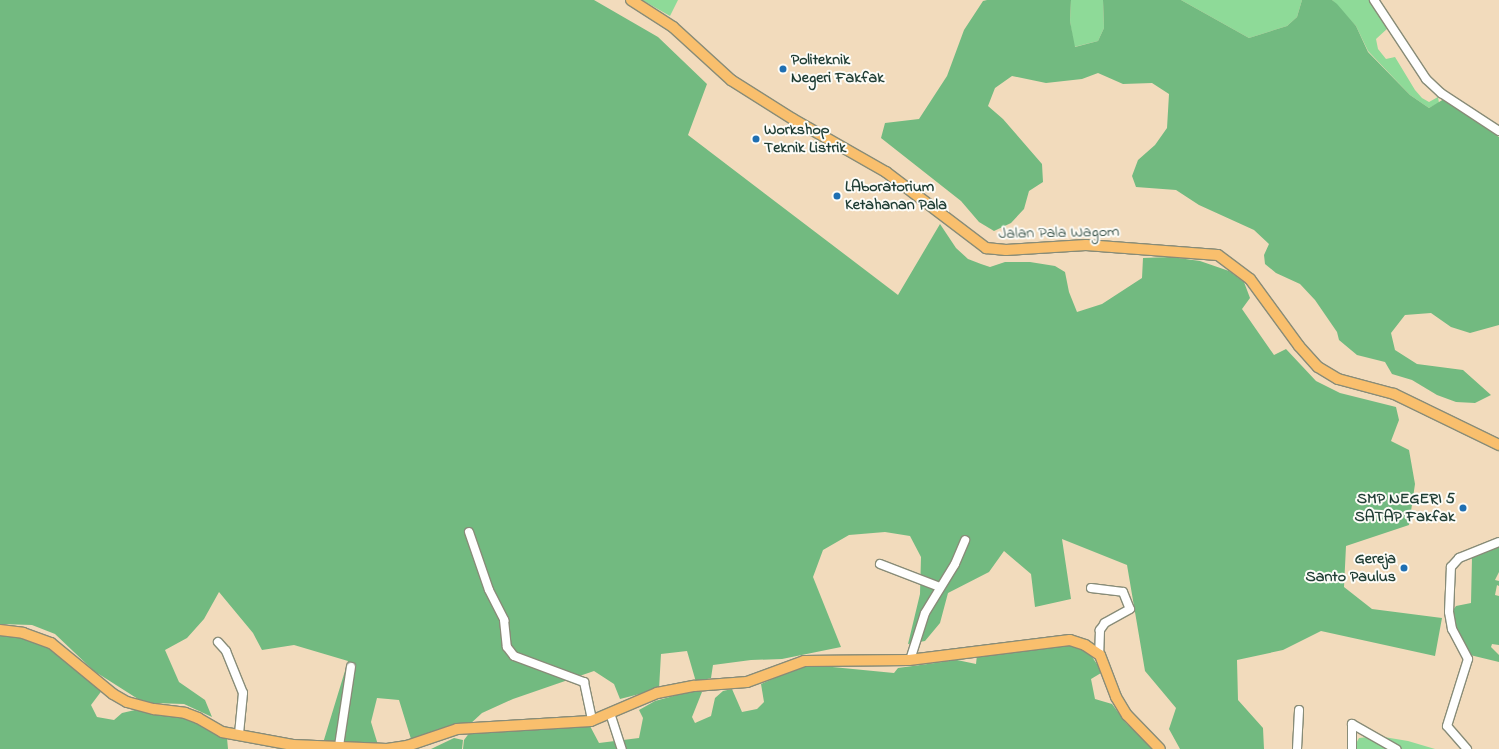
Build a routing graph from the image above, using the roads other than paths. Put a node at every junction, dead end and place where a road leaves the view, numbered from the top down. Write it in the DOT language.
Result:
graph roads {
  1 [pos="631,0"];
  2 [pos="1374,0"];
  3 [pos="1499,131"];
  4 [pos="1499,445"];
  5 [pos="469,532"];
  6 [pos="964,540"];
  7 [pos="1499,542"];
  8 [pos="880,564"];
  9 [pos="940,587"];
  10 [pos="1091,588"];
  11 [pos="0,630"];
  12 [pos="218,642"];
  13 [pos="1099,654"];
  14 [pos="910,660"];
  15 [pos="351,667"];
  16 [pos="1299,710"];
  17 [pos="610,713"];
  18 [pos="592,721"];
  19 [pos="239,734"];
  20 [pos="418,745"];
  21 [pos="338,747"];
  22 [pos="622,749"];
  23 [pos="1160,749"];
  24 [pos="1297,749"];
  25 [pos="1352,749"];
  26 [pos="1396,749"];
  27 [pos="1468,749"];
  1 -- 4 [label="main road, Jalan Pala Wagom"];
  2 -- 3 [label="street"];
  5 -- 18 [label="street"];
  6 -- 9 [label="street"];
  7 -- 27 [label="street"];
  8 -- 9 [label="street"];
  9 -- 14 [label="street"];
  10 -- 13 [label="street"];
  11 -- 19 [label="main road"];
  12 -- 19 [label="street"];
  13 -- 14 [label="main road"];
  13 -- 23 [label="main road"];
  14 -- 17 [label="main road"];
  15 -- 21 [label="street"];
  16 -- 24 [label="street"];
  17 -- 18 [label="main road"];
  17 -- 22 [label="street"];
  18 -- 20 [label="main road"];
  19 -- 21 [label="main road"];
  20 -- 21 [label="main road"];
  25 -- 26 [label="street"];
}
